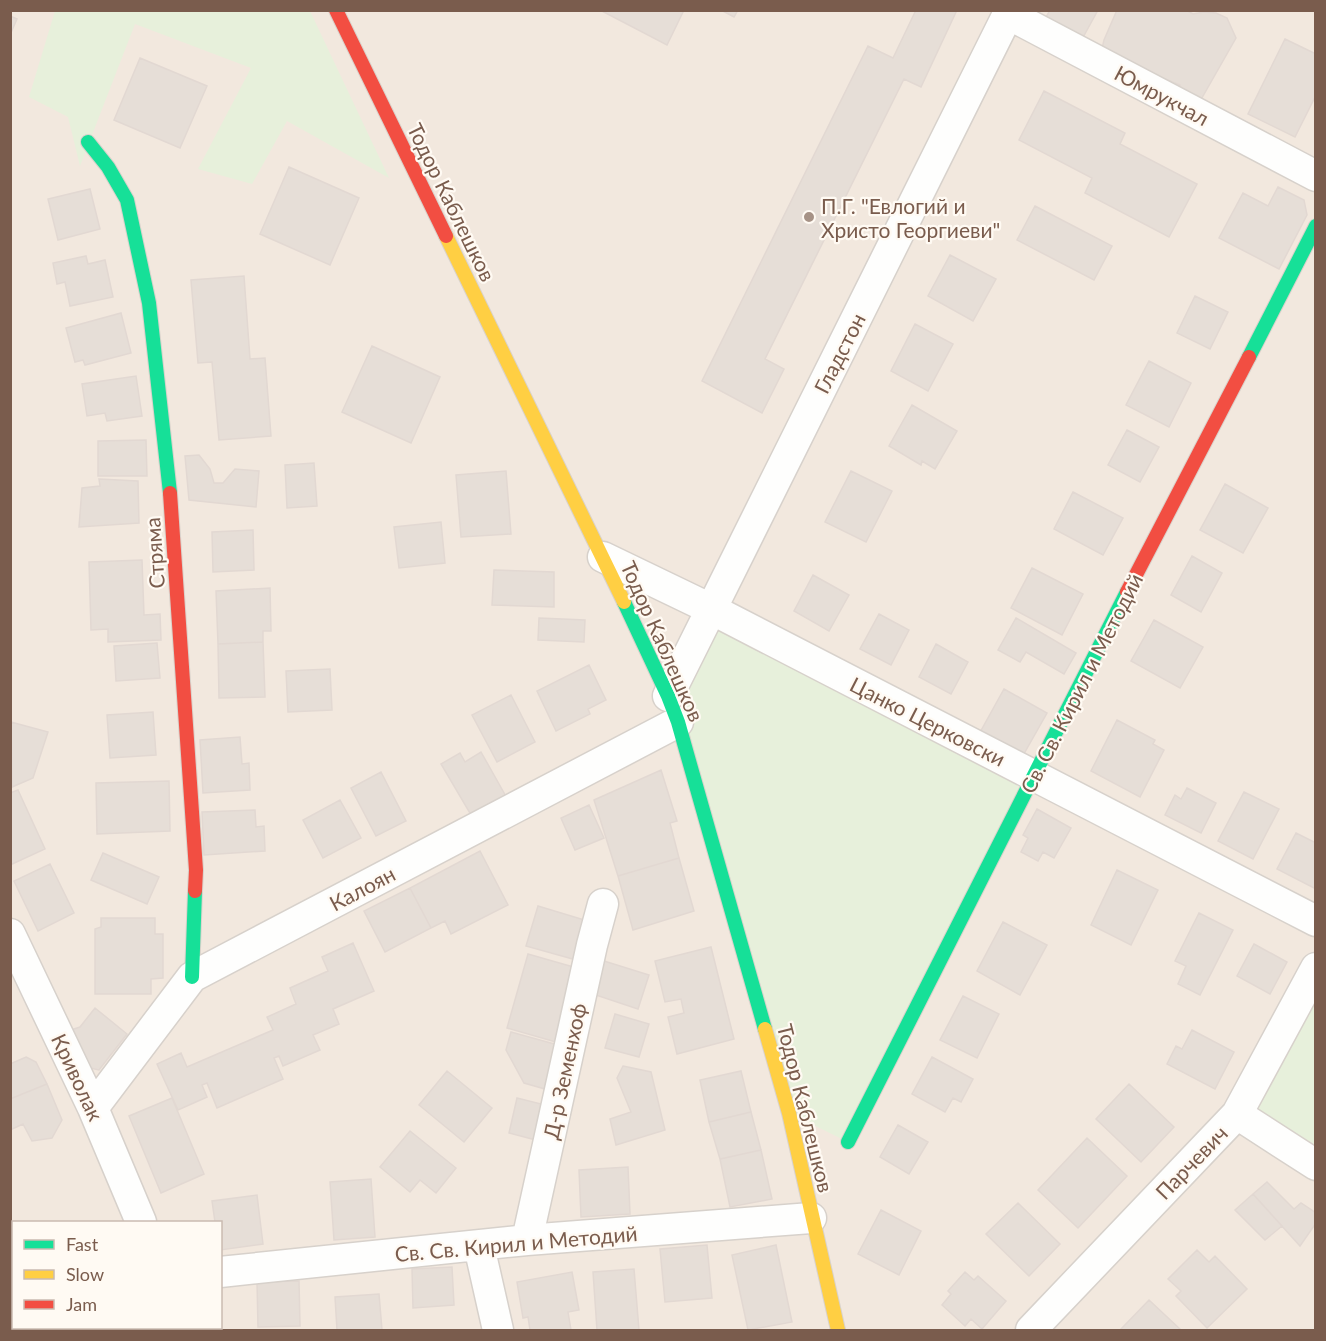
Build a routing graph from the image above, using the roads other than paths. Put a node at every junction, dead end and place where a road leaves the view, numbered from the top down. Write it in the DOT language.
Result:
graph roads {
  1 [pos="336,10"];
  2 [pos="1009,12"];
  3 [pos="88,142"];
  4 [pos="1316,176"];
  5 [pos="1316,226"];
  6 [pos="603,557"];
  7 [pos="711,609"];
  8 [pos="673,709"];
  9 [pos="1033,775"];
  10 [pos="603,904"];
  11 [pos="1316,921"];
  12 [pos="10,934"];
  13 [pos="1316,968"];
  14 [pos="192,977"];
  15 [pos="93,1108"];
  16 [pos="1237,1114"];
  17 [pos="848,1142"];
  18 [pos="1316,1165"];
  19 [pos="811,1218"];
  20 [pos="141,1221"];
  21 [pos="527,1240"];
  22 [pos="479,1246"];
  23 [pos="222,1272"];
  24 [pos="498,1330"];
  25 [pos="838,1330"];
  26 [pos="1031,1330"];
  1 -- 6 [label="street, Тодор Каблешков"];
  2 -- 4 [label="street, Юмрукчал"];
  2 -- 7 [label="street, Гладстон"];
  3 -- 14 [label="street, Стряма"];
  5 -- 9 [label="street, Св. Св. Кирил и Методий"];
  6 -- 7 [label="street, Цанко Церковски"];
  6 -- 8 [label="street, Тодор Каблешков"];
  7 -- 8 [label="street, Гладстон"];
  7 -- 9 [label="street, Цанко Церковски"];
  8 -- 14 [label="street, Калоян"];
  8 -- 19 [label="street, Тодор Каблешков"];
  9 -- 11 [label="street, Цанко Церковски"];
  9 -- 17 [label="street, Св. Св. Кирил и Методий"];
  10 -- 21 [label="street, Д-р Земенхоф"];
  12 -- 15 [label="street, Криволак"];
  13 -- 16 [label="street, Парчевич"];
  14 -- 15 [label="street, Калоян"];
  15 -- 20 [label="street, Криволак"];
  16 -- 18 [label="street"];
  16 -- 26 [label="street, Парчевич"];
  19 -- 21 [label="street, Св. Св. Кирил и Методий"];
  19 -- 25 [label="street, Тодор Каблешков"];
  21 -- 22 [label="street, Св. Св. Кирил и Методий"];
  22 -- 23 [label="street, Св. Св. Кирил и Методий"];
  22 -- 24 [label="street"];
}
